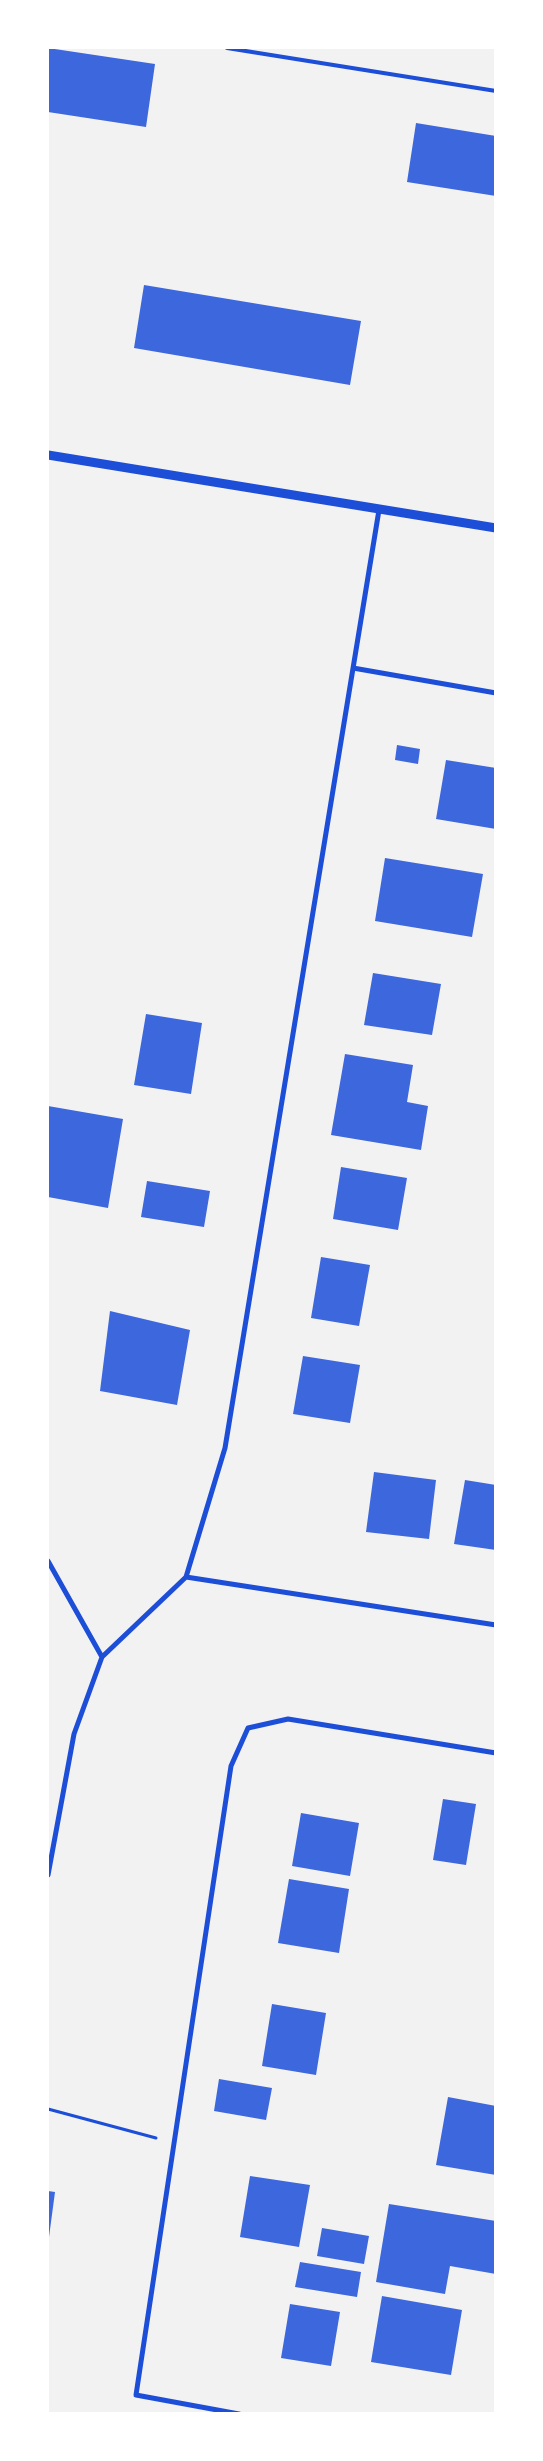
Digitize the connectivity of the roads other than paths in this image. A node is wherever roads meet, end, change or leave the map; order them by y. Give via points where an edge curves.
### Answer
1 (227, 48) edge
2 (496, 91) edge
3 (48, 455) edge
4 (379, 510) junction
5 (496, 528) edge
6 (353, 668) junction
7 (496, 693) edge
8 (48, 1561) edge
9 (186, 1577) junction
10 (496, 1625) edge
11 (102, 1657) junction
12 (496, 1753) edge
13 (48, 1875) edge
14 (239, 2414) edge

1 - 2 lane
3 - 4 street
4 - 5 street
4 - 6 street
6 - 7 street
6 - 9 street via 225,1448
8 - 11 street
9 - 10 street
9 - 11 street
11 - 13 street via 74,1734
12 - 14 street via 288,1718 248,1728 232,1766 136,2395

